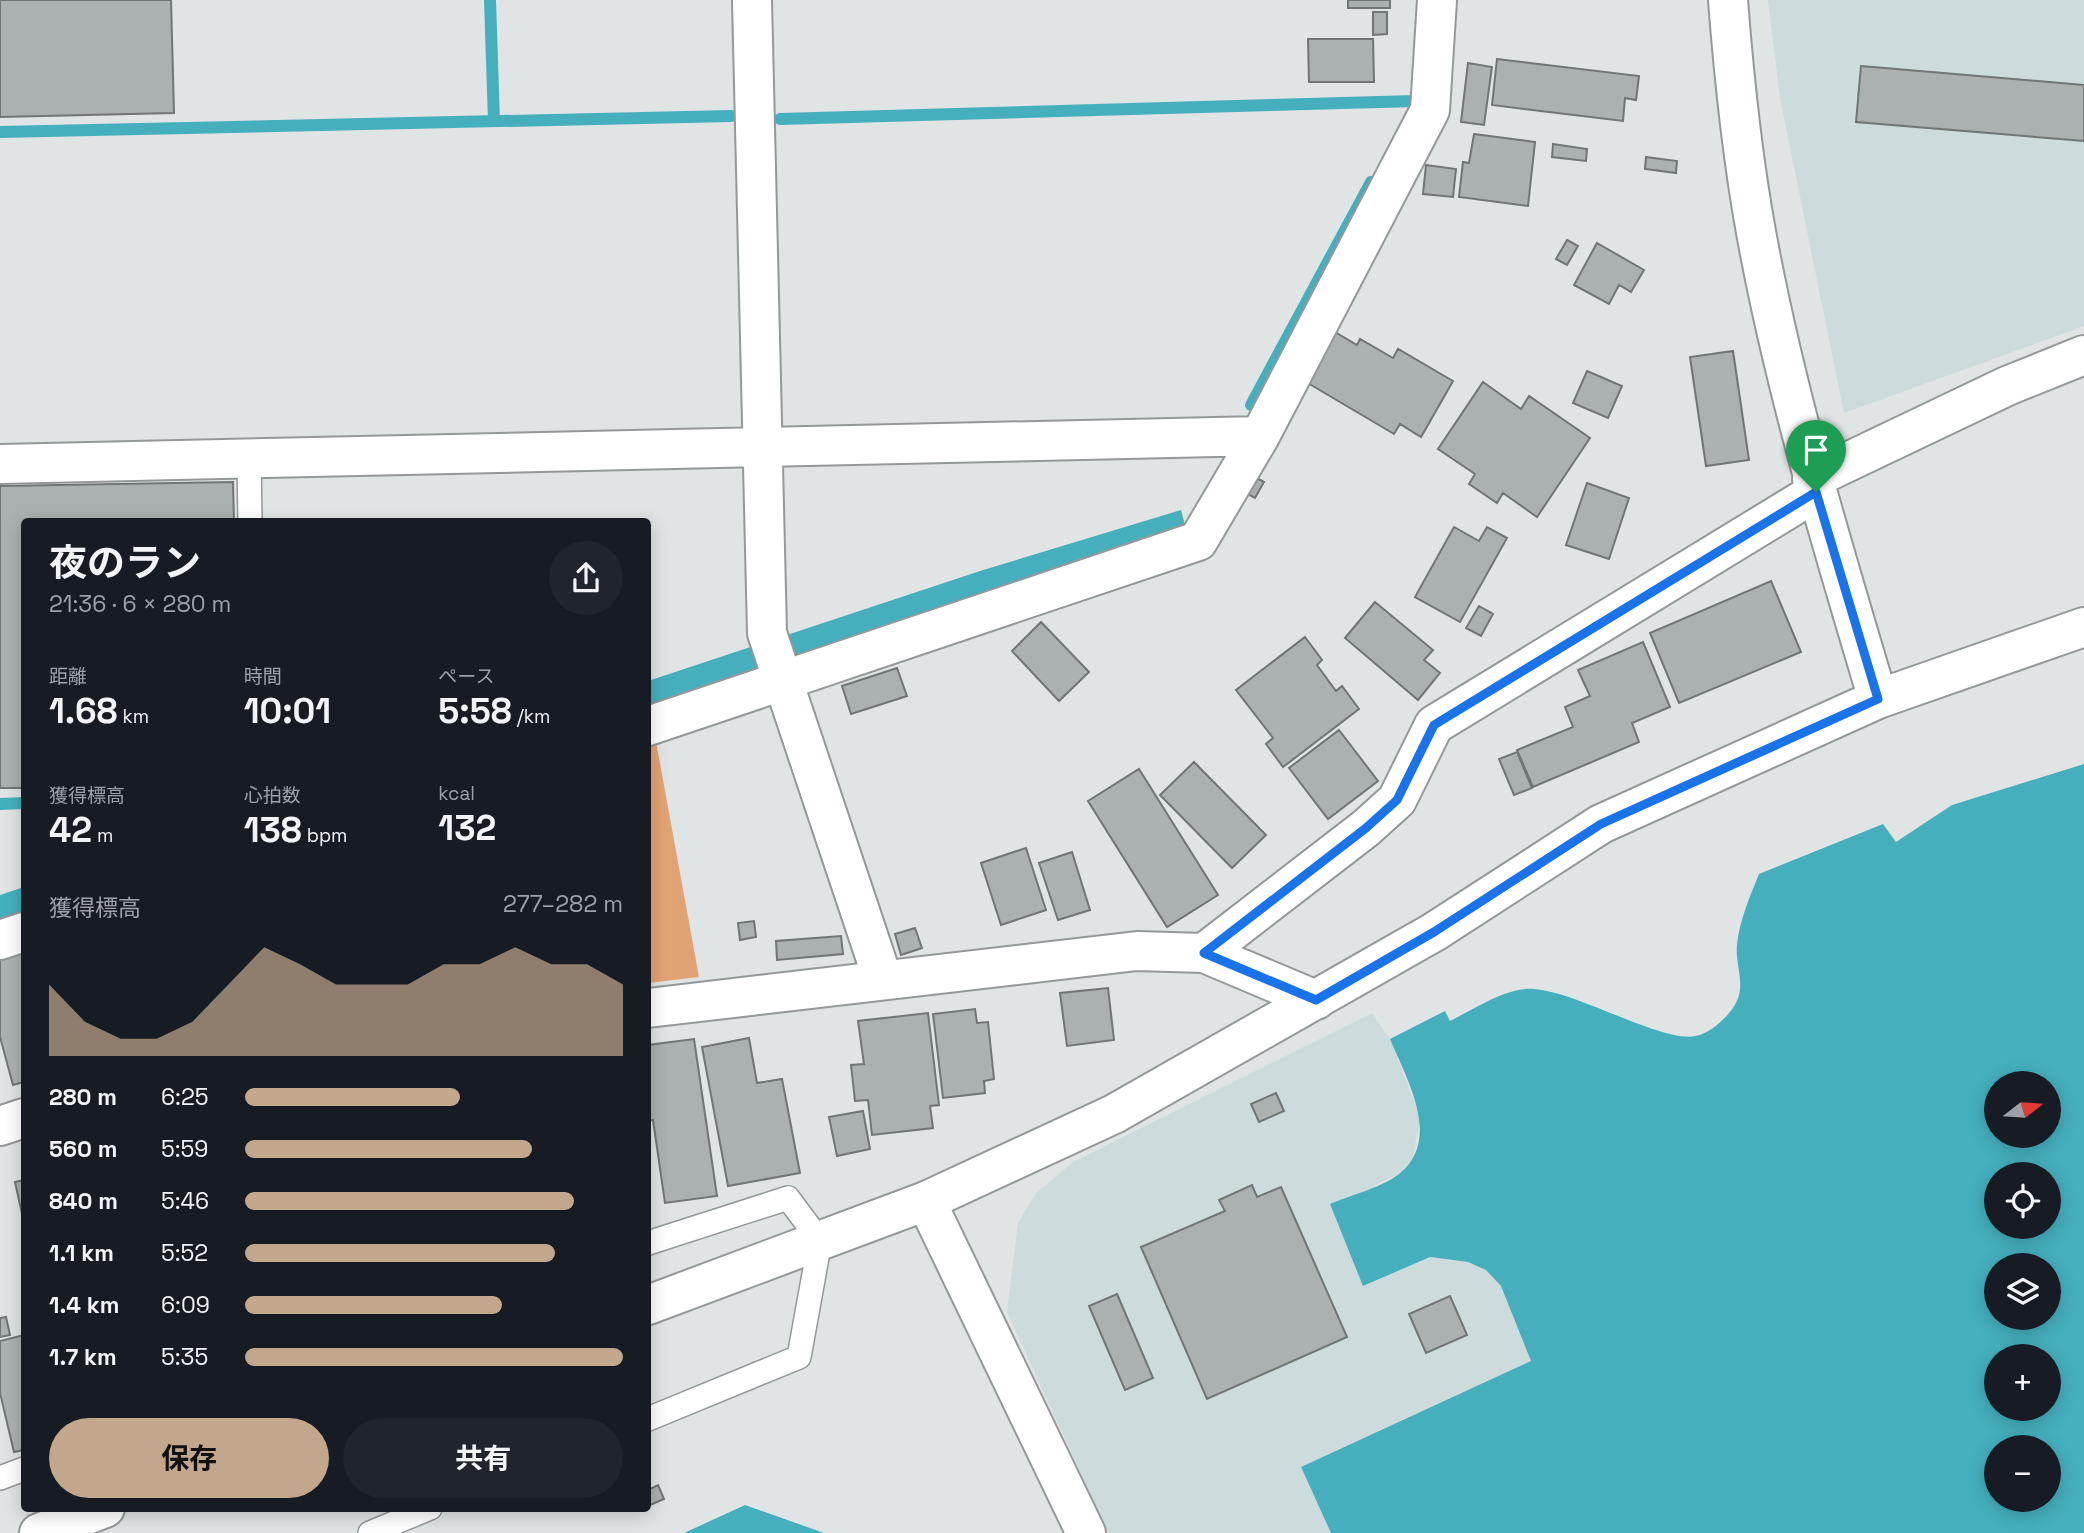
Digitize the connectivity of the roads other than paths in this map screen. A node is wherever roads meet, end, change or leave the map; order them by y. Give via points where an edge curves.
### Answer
1 (752, 0) edge
2 (1437, 0) edge
3 (1728, 0) edge
4 (2084, 355) edge
5 (1259, 436) junction
6 (763, 447) junction
7 (248, 458) junction
8 (0, 464) edge
9 (1814, 486) junction
10 (250, 518) edge
11 (2084, 627) edge
12 (781, 675) junction
13 (1878, 699) junction
14 (651, 725) edge
15 (21, 933) edge
16 (0, 940) edge
17 (1204, 953) junction
18 (883, 980) junction
19 (1316, 1000) junction
20 (651, 1008) edge
21 (21, 1119) edge
22 (0, 1126) edge
23 (926, 1201) junction
24 (821, 1241) junction
25 (651, 1242) edge
26 (651, 1304) edge
27 (651, 1418) edge
28 (21, 1470) edge
29 (0, 1478) edge
30 (94, 1512) edge
31 (420, 1512) edge
32 (39, 1533) edge
33 (370, 1533) edge
34 (1086, 1533) edge

1 - 6 street
2 - 5 street via 1430,110
3 - 9 street via 1736,102 1756,233
4 - 9 street via 2007,386
5 - 6 street
5 - 12 street via 1198,541
6 - 7 street
6 - 12 street via 767,633
7 - 8 street
7 - 10 lane
9 - 13 street
9 - 17 street via 1434,725 1397,800
11 - 13 street
12 - 14 street
12 - 18 street
13 - 19 street via 1601,824 1434,932
15 - 16 street
17 - 18 street via 1137,951
17 - 19 street
18 - 20 street
19 - 23 street via 1114,1114
21 - 22 street
23 - 24 street
23 - 34 street
24 - 25 lane via 788,1198
24 - 26 street
24 - 27 lane via 799,1357
28 - 29 lane
30 - 32 street
31 - 33 lane

